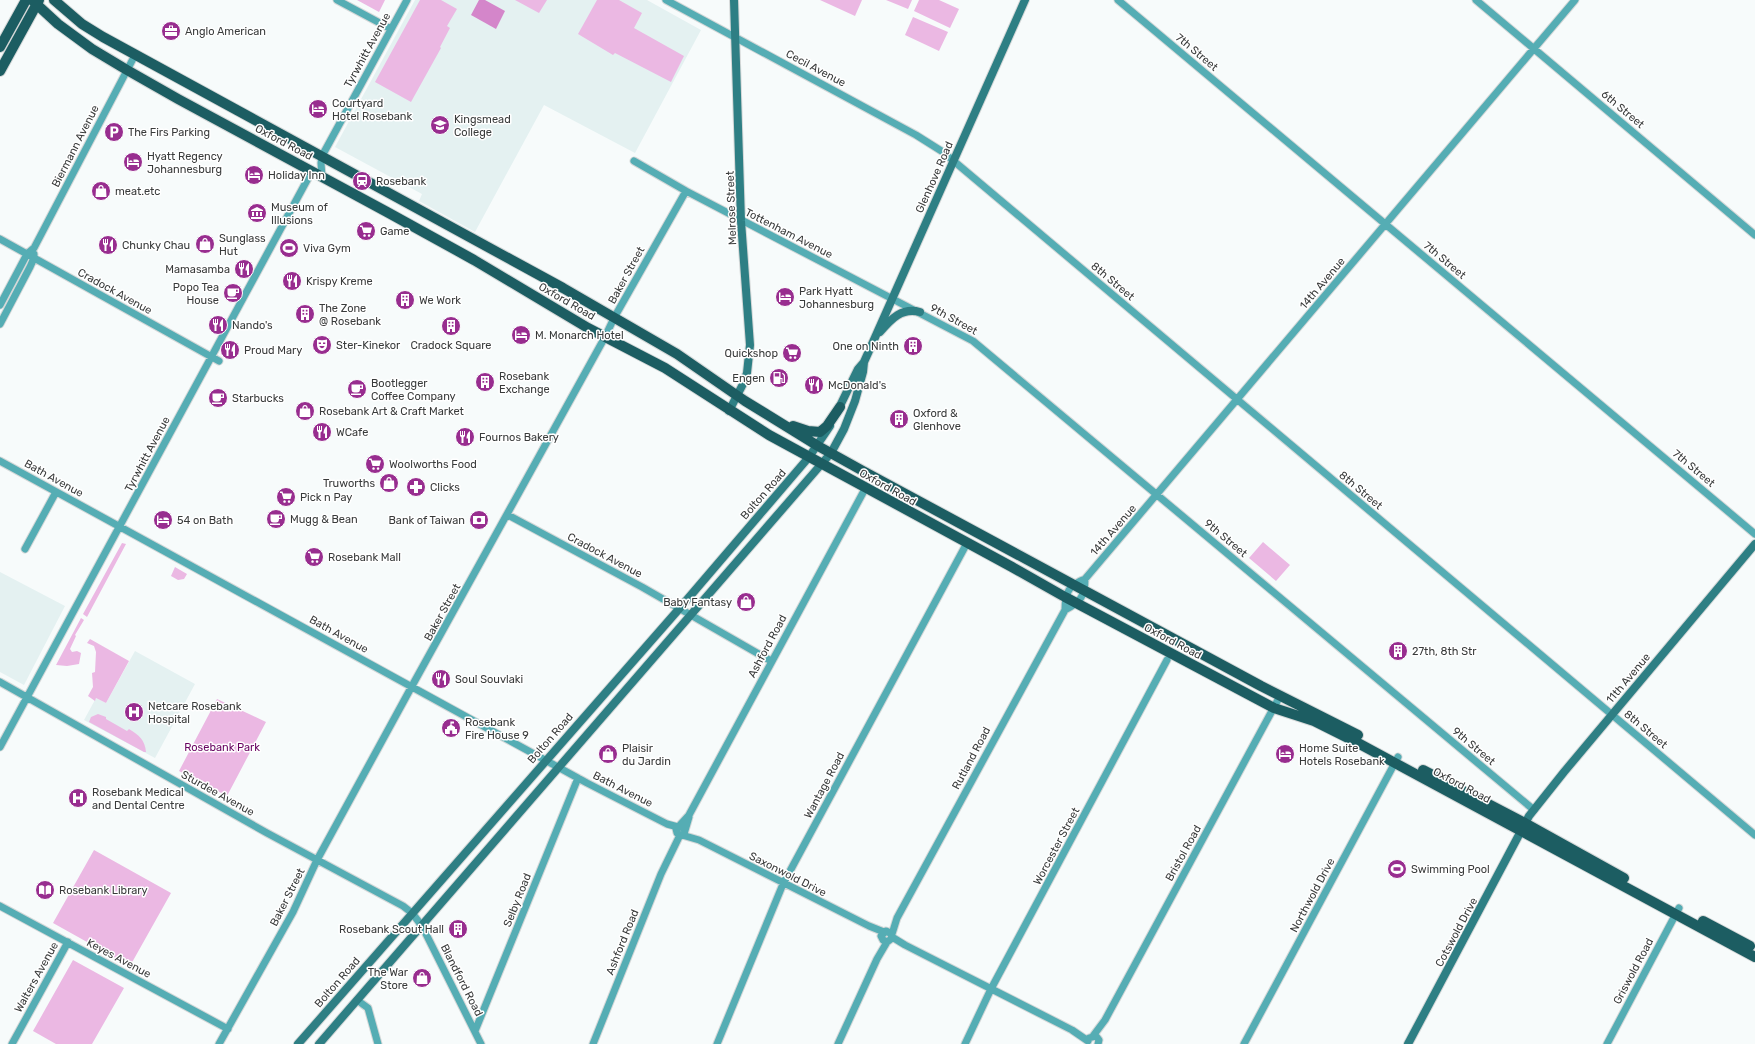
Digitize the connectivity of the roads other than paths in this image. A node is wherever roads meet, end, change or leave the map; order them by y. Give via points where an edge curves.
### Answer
1 (26, 0) edge
2 (54, 0) edge
3 (337, 0) edge
4 (407, 0) edge
5 (666, 0) edge
6 (734, 0) edge
7 (1025, 0) edge
8 (1476, 0) edge
9 (1575, 0) edge
10 (36, 1) edge
11 (1120, 1) edge
12 (391, 29) junction
13 (735, 37) junction
14 (0, 47) edge
15 (1534, 49) junction
16 (135, 55) junction
17 (127, 70) junction
18 (0, 71) edge
19 (322, 156) junction
20 (634, 161) dead end
21 (953, 161) junction
22 (312, 171) junction
23 (322, 176) junction
24 (686, 192) junction
25 (741, 221) junction
26 (1386, 225) junction
27 (1755, 235) edge
28 (0, 239) edge
29 (34, 248) junction
30 (27, 254) junction
31 (34, 258) junction
32 (893, 299) junction
33 (0, 305) edge
34 (920, 312) junction
35 (614, 318) junction
36 (0, 324) edge
37 (606, 337) junction
38 (872, 342) junction
39 (211, 357) junction
40 (219, 361) dead end
41 (864, 362) junction
42 (737, 396) junction
43 (1238, 400) junction
44 (840, 407) junction
45 (729, 411) junction
46 (776, 420) junction
47 (818, 446) junction
48 (831, 453) junction
49 (809, 458) junction
50 (0, 462) edge
51 (823, 464) junction
52 (865, 489) junction
53 (56, 492) junction
54 (1158, 495) junction
55 (508, 515) junction
56 (120, 527) junction
57 (1755, 534) edge
58 (967, 543) junction
59 (1755, 544) edge
60 (25, 549) dead end
61 (1086, 579) junction
62 (1074, 584) junction
63 (1085, 591) junction
64 (1065, 597) junction
65 (1077, 604) junction
66 (679, 609) junction
67 (1065, 610) junction
68 (691, 616) junction
69 (1172, 638) junction
70 (1183, 644) junction
71 (1170, 655) junction
72 (771, 661) junction
73 (0, 682) edge
74 (412, 686) junction
75 (1280, 696) junction
76 (27, 698) junction
77 (1274, 708) junction
78 (1612, 715) junction
79 (0, 747) edge
80 (546, 759) junction
81 (1397, 760) junction
82 (559, 766) junction
83 (578, 778) junction
84 (1534, 810) junction
85 (1524, 827) junction
86 (680, 831) junction
87 (1755, 835) edge
88 (318, 860) junction
89 (783, 884) junction
90 (0, 906) edge
91 (1677, 911) junction
92 (412, 913) junction
93 (422, 926) junction
94 (887, 936) junction
95 (68, 942) junction
96 (1755, 949) edge
97 (1755, 957) edge
98 (991, 989) junction
99 (357, 1000) junction
100 (228, 1029) junction
101 (475, 1031) junction
102 (1093, 1041) edge
103 (12, 1044) edge
104 (219, 1044) edge
105 (298, 1044) edge
106 (319, 1044) edge
107 (378, 1044) edge
108 (481, 1044) edge
109 (594, 1044) edge
110 (717, 1044) edge
111 (838, 1044) edge
112 (965, 1044) edge
113 (1244, 1044) edge
114 (1408, 1044) edge
115 (1606, 1044) edge

1 - 14 main road
2 - 16 main road, Oxford Road via 82,24
3 - 12 street
4 - 12 street, Tyrwhitt Avenue
5 - 13 street, Cecil Avenue
6 - 13 main road, Melrose Street
7 - 21 main road, Glenhove Road
8 - 15 street, 6th Street
9 - 15 street, 14th Avenue
10 - 17 main road, Oxford Road via 58,24
10 - 18 main road
11 - 26 street, 7th Street
12 - 19 street, Tyrwhitt Avenue
13 - 21 street, Cecil Avenue via 916,134
13 - 25 main road, Melrose Street
15 - 26 street, 14th Avenue
15 - 27 street, 6th Street
16 - 17 street, Biermann Avenue
16 - 19 main road, Oxford Road
17 - 22 main road, Oxford Road
17 - 29 street, Biermann Avenue
19 - 23 street, Tyrwhitt Avenue
19 - 35 main road, Oxford Road
20 - 24 street, Tottenham Avenue
21 - 32 main road, Glenhove Road
21 - 43 street, 8th Street
22 - 23 main road, Oxford Road
22 - 39 street, Tyrwhitt Avenue
23 - 37 main road, Oxford Road
24 - 25 street, Tottenham Avenue
24 - 35 street, Baker Street
25 - 32 street, Tottenham Avenue
25 - 42 main road, Melrose Street via 750,356 747,373
26 - 43 street, 14th Avenue
26 - 57 street, 7th Street
28 - 30 street, Cradock Avenue
29 - 30 street, Biermann Avenue
29 - 31 street, Biermann Avenue
30 - 31 street, Cradock Avenue
30 - 33 street, Biermann Avenue
31 - 36 street, Biermann Avenue
31 - 39 street, Cradock Avenue
32 - 34 street, 9th Street
32 - 38 main road, Glenhove Road
34 - 38 main road via 907,311 898,315 886,324
34 - 54 street, 9th Street via 973,341
35 - 37 street, Baker Street
35 - 42 main road, Oxford Road via 678,354
37 - 45 main road, Oxford Road via 665,368
37 - 55 street, Baker Street
38 - 41 main road, Glenhove Road
39 - 40 street, Cradock Avenue
39 - 56 street, Tyrwhitt Avenue
41 - 44 main road, Glenhove Road
41 - 48 main road, Glenhove Road via 855,401
42 - 45 main road, Melrose Street
42 - 46 main road, Oxford Road
43 - 54 street, 14th Avenue
43 - 78 street, 8th Street
44 - 46 main road via 820,432 808,431
44 - 47 main road, Glenhove Road
45 - 49 main road, Oxford Road
46 - 47 main road, Oxford Road
47 - 48 main road, Oxford Road
47 - 49 main road, Bolton Road
48 - 51 main road
48 - 62 main road, Oxford Road
49 - 51 main road, Oxford Road
49 - 66 main road, Bolton Road
50 - 53 street, Bath Avenue
51 - 52 main road, Oxford Road
51 - 68 main road
52 - 58 main road, Oxford Road
52 - 72 street, Ashford Road
53 - 56 street, Bath Avenue
53 - 60 street
54 - 61 street, 14th Avenue
54 - 84 street, 9th Street
55 - 66 street, Cradock Avenue
55 - 74 street, Baker Street
56 - 74 street, Bath Avenue
56 - 76 street, Tyrwhitt Avenue
58 - 64 main road, Oxford Road
58 - 89 street, Wantage Road
59 - 78 main road, 11th Avenue
61 - 62 street
61 - 63 street
62 - 63 main road, Oxford Road
62 - 64 street
63 - 65 street
63 - 69 main road, Oxford Road
64 - 65 main road, Oxford Road
64 - 67 street
65 - 67 street
65 - 71 main road, Oxford Road
66 - 68 street, Cradock Avenue
66 - 80 main road, Bolton Road
67 - 94 street, Rutland Road
68 - 72 street, Cradock Avenue
68 - 82 main road
69 - 70 main road, Oxford Road
69 - 71 street
70 - 71 street
70 - 75 main road, Oxford Road
71 - 77 main road, Oxford Road
71 - 98 street, Worcester Street
72 - 86 street, Ashford Road via 689,814 690,818
73 - 76 street, Sturdee Avenue
74 - 80 street, Bath Avenue
74 - 88 street, Baker Street
75 - 77 street, Bristol Road
75 - 81 main road, Oxford Road via 1338,724
76 - 79 street, Tyrwhitt Avenue
76 - 88 street, Sturdee Avenue
77 - 81 main road, Oxford Road via 1314,721
77 - 102 street, Bristol Road via 1105,1020 1104,1027
78 - 84 main road, 11th Avenue
78 - 87 street, 8th Street
80 - 82 street, Bath Avenue
80 - 92 main road, Bolton Road
81 - 85 main road, Oxford Road
81 - 113 street, Northwold Drive
82 - 83 street, Bath Avenue
82 - 93 main road
83 - 86 street, Bath Avenue
83 - 101 street, Selby Road
84 - 85 main road, 11th Avenue
85 - 91 main road, Oxford Road
85 - 114 main road, Cotswold Drive
86 - 89 street, Saxonwold Drive
86 - 109 street, Ashford Road
88 - 92 street, Sturdee Avenue
88 - 100 street, Baker Street via 293,912
89 - 94 street, Saxonwold Drive
89 - 110 street, Wantage Road
90 - 95 street, Keyes Avenue
91 - 96 main road, Oxford Road
91 - 97 main road, Oxford Road
91 - 115 street, Griswold Road
92 - 93 street, Sturdee Avenue
92 - 105 main road, Bolton Road
93 - 99 main road
93 - 101 street, Blandford Road
94 - 98 street, Saxonwold Drive
94 - 111 street, Rutland Road
95 - 100 street, Keyes Avenue
95 - 103 street, Walters Avenue
98 - 102 street, Saxonwold Drive via 1072,1030 1079,1031
98 - 112 street, Worcester Street
99 - 106 main road
99 - 107 street via 368,1008
100 - 104 street, Baker Street
101 - 108 street, Blandford Road

